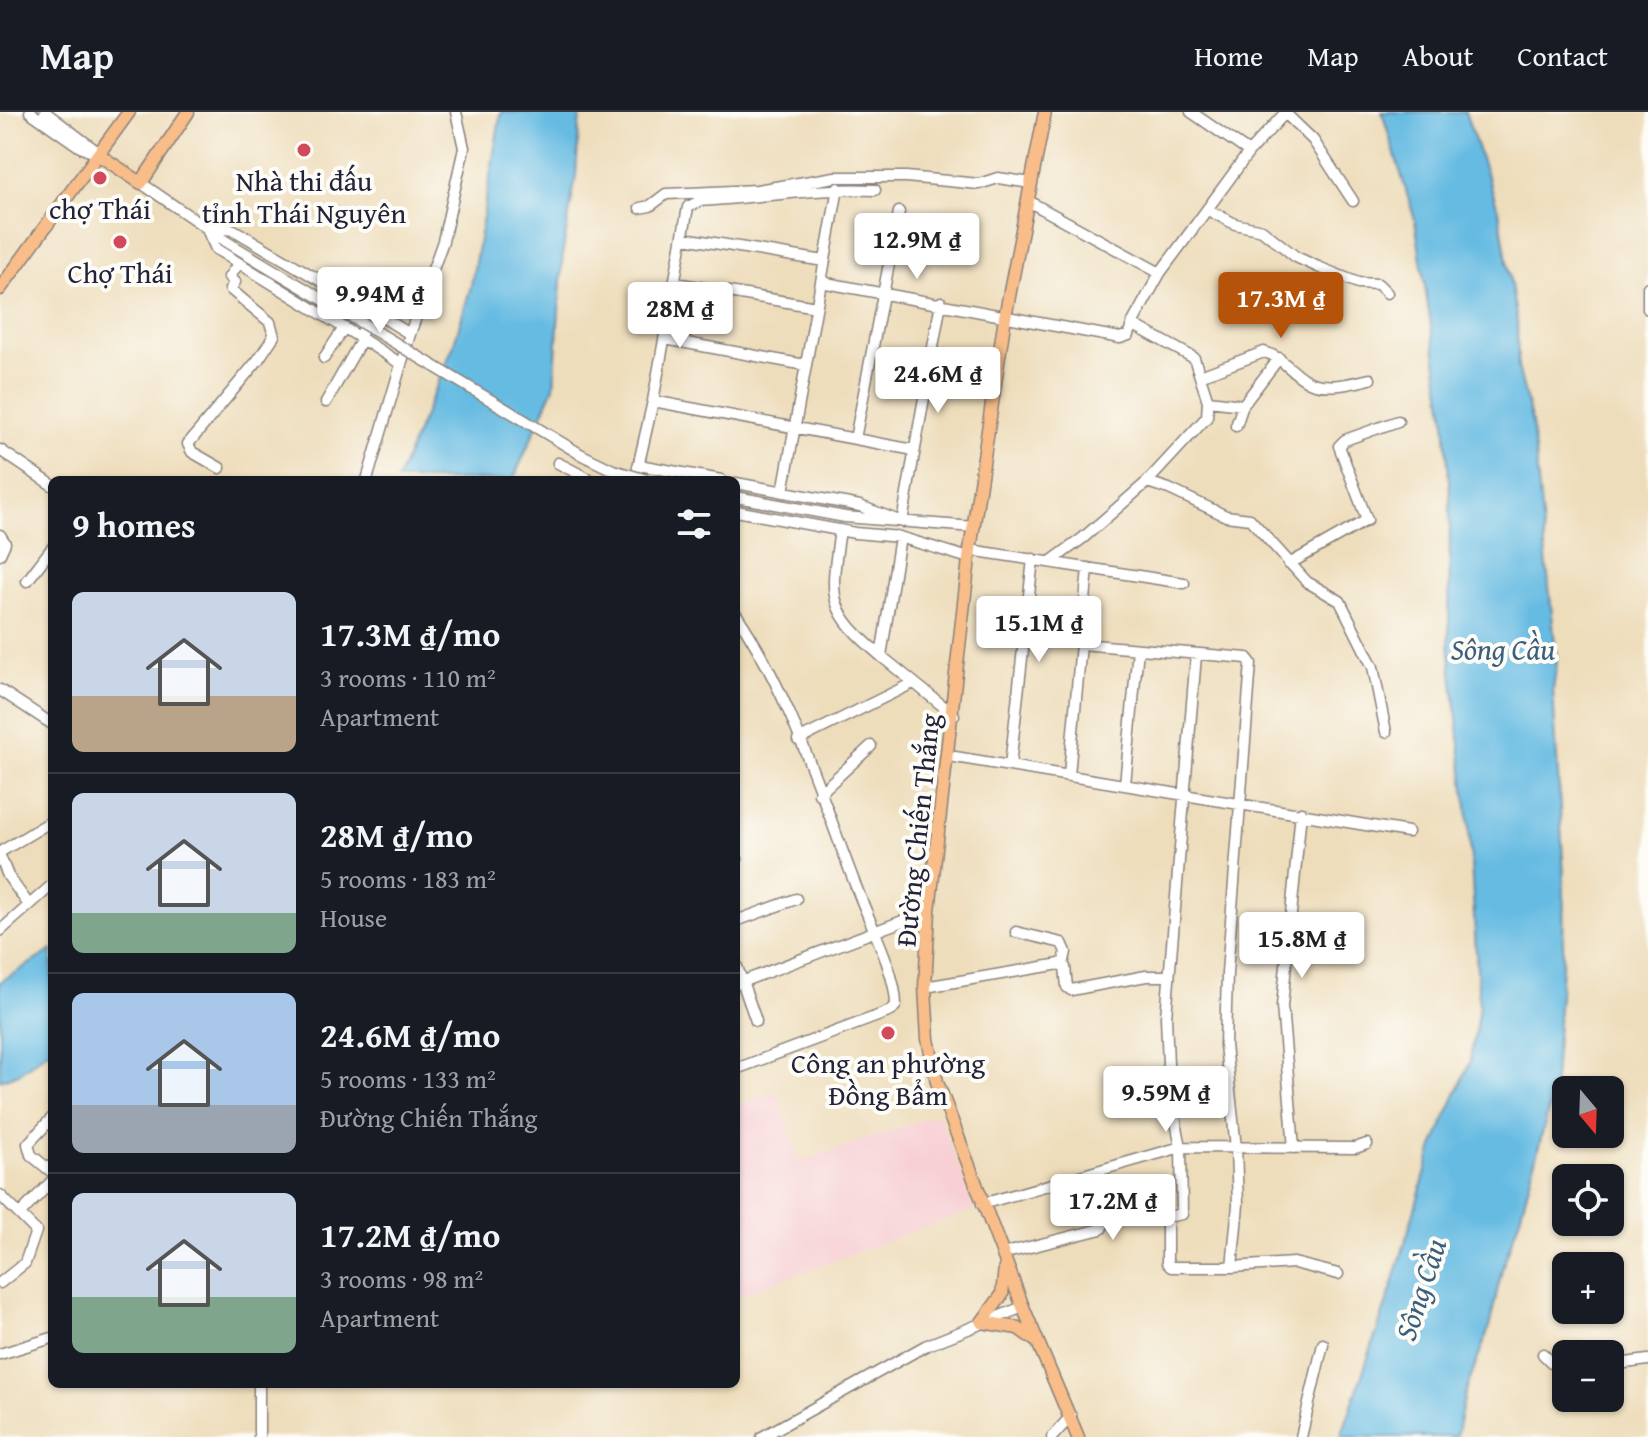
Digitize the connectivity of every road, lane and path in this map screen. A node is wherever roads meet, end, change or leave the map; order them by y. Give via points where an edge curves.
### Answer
1 (30, 112) edge
2 (45, 112) edge
3 (129, 112) edge
4 (188, 112) edge
5 (456, 112) edge
6 (1045, 112) edge
7 (1191, 112) edge
8 (1286, 113) edge
9 (1249, 152) junction
10 (99, 155) junction
11 (141, 183) junction
12 (1031, 183) junction
13 (838, 188) junction
14 (875, 190) dead end
15 (1028, 201) junction
16 (1353, 201) dead end
17 (640, 208) dead end
18 (1208, 210) junction
19 (899, 212) dead end
20 (206, 227) junction
21 (684, 238) junction
22 (824, 261) junction
23 (239, 263) junction
24 (1160, 273) junction
25 (821, 282) junction
26 (676, 283) junction
27 (1648, 287) edge
28 (0, 289) edge
29 (882, 292) junction
30 (1387, 293) dead end
31 (941, 302) junction
32 (816, 307) junction
33 (1648, 309) edge
34 (374, 312) junction
35 (1005, 317) junction
36 (1132, 324) junction
37 (344, 328) junction
38 (410, 334) junction
39 (361, 338) junction
40 (665, 339) junction
41 (324, 358) dead end
42 (1279, 358) junction
43 (401, 364) junction
44 (805, 365) junction
45 (1200, 376) junction
46 (1370, 379) dead end
47 (653, 401) junction
48 (1208, 401) junction
49 (326, 402) dead end
50 (1243, 405) junction
51 (1398, 421) dead end
52 (1236, 426) dead end
53 (794, 427) junction
54 (855, 439) junction
55 (0, 450) edge
56 (914, 450) junction
57 (558, 463) dead end
58 (639, 465) junction
59 (220, 468) dead end
60 (368, 476) edge
61 (583, 476) edge
62 (633, 476) edge
63 (636, 476) edge
64 (699, 476) edge
65 (48, 482) edge
66 (1147, 482) junction
67 (740, 484) edge
68 (783, 492) junction
69 (740, 498) edge
70 (740, 512) edge
71 (845, 517) junction
72 (902, 522) junction
73 (974, 527) junction
74 (840, 530) junction
75 (0, 535) edge
76 (900, 537) junction
77 (48, 553) edge
78 (0, 554) edge
79 (970, 554) junction
80 (1033, 559) junction
81 (1050, 562) junction
82 (1289, 564) junction
83 (1088, 568) junction
84 (27, 581) dead end
85 (1184, 583) dead end
86 (740, 620) edge
87 (1081, 644) junction
88 (1138, 649) junction
89 (1196, 655) junction
90 (881, 656) junction
91 (913, 683) junction
92 (0, 690) edge
93 (954, 715) junction
94 (48, 721) edge
95 (1386, 732) dead end
96 (798, 740) junction
97 (871, 746) dead end
98 (949, 756) junction
99 (1010, 766) junction
100 (1069, 775) junction
101 (1125, 784) junction
102 (819, 794) junction
103 (1185, 794) junction
104 (1241, 803) junction
105 (1301, 812) junction
106 (48, 824) edge
107 (1408, 832) dead end
108 (0, 854) edge
109 (48, 888) edge
110 (796, 899) dead end
111 (29, 905) junction
112 (929, 911) junction
113 (740, 920) edge
114 (0, 931) edge
115 (874, 932) junction
116 (1016, 932) dead end
117 (1063, 965) junction
118 (1169, 976) junction
119 (740, 983) edge
120 (740, 985) edge
121 (925, 987) junction
122 (756, 1021) dead end
123 (740, 1068) edge
124 (48, 1122) edge
125 (1367, 1144) dead end
126 (1181, 1147) junction
127 (1236, 1148) junction
128 (1294, 1148) junction
129 (48, 1169) edge
130 (48, 1185) edge
131 (0, 1195) edge
132 (982, 1204) junction
133 (21, 1213) junction
134 (1167, 1217) junction
135 (1004, 1259) junction
136 (1232, 1267) junction
137 (1338, 1274) dead end
138 (0, 1283) edge
139 (1023, 1307) junction
140 (982, 1322) junction
141 (48, 1339) edge
142 (1037, 1342) junction
143 (1323, 1344) dead end
144 (0, 1354) edge
145 (1543, 1354) dead end
146 (1648, 1360) edge
147 (1552, 1363) edge
148 (1624, 1363) edge
149 (259, 1388) edge
150 (1071, 1416) junction
151 (259, 1437) edge
152 (762, 1437) edge
153 (1052, 1437) edge
154 (1078, 1437) edge
155 (1301, 1437) edge

1 - 10 street
2 - 10 street
3 - 10 main road
4 - 11 main road
5 - 38 street via 464,148 443,241
6 - 12 main road, Đường Chiến Thắng
7 - 9 street
8 - 9 street
8 - 16 street via 1313,140
9 - 18 street
10 - 11 main road
10 - 28 main road
11 - 20 street
12 - 15 main road, Đường Chiến Thắng
12 - 17 street via 835,177 757,190 666,194
13 - 14 street
13 - 21 street via 693,202 685,215
13 - 22 street
15 - 24 street
15 - 35 main road, Đường Chiến Thắng
18 - 24 street
18 - 30 street via 1262,230 1296,257 1358,283 1378,284
19 - 29 street
20 - 23 street via 216,249
20 - 34 street via 234,230
20 - 62 street, bridge via 582,455
21 - 22 street
21 - 26 street
22 - 25 street
23 - 37 street
23 - 59 street via 229,277 235,282 230,289 270,322 274,336 188,444
24 - 36 street
25 - 29 street
25 - 32 street
26 - 32 street
26 - 40 street
27 - 33 street
29 - 31 street
29 - 54 street
31 - 35 street
31 - 56 street
32 - 44 street
34 - 38 street
34 - 39 street
35 - 36 street via 1120,338 1129,335
35 - 73 main road, Đường Chiến Thắng
36 - 45 street via 1194,358
37 - 39 street
37 - 41 street
38 - 43 street
39 - 43 street
39 - 49 street
40 - 44 street
40 - 47 street
42 - 45 street via 1253,353
42 - 46 street via 1313,383
42 - 50 street
43 - 60 street
44 - 53 street
45 - 48 street
47 - 53 street
47 - 58 street
48 - 50 street
48 - 66 street via 1207,417
50 - 52 street
51 - 82 street via 1339,446 1367,520
53 - 54 street
53 - 68 street
54 - 56 street
55 - 65 street
56 - 72 street
57 - 61 street
58 - 63 street
58 - 64 street
66 - 81 street
66 - 82 street via 1226,516 1250,519
67 - 68 street
68 - 72 street via 860,506
69 - 71 street
70 - 74 street
71 - 72 street
71 - 76 street
72 - 73 street
73 - 79 main road, Đường Chiến Thắng
74 - 76 street
74 - 90 street via 834,599 846,626
75 - 78 street via 5,543
76 - 79 street
76 - 90 street
77 - 84 street
79 - 80 street
79 - 93 main road, Đường Chiến Thắng
80 - 81 street
80 - 99 street
81 - 83 street
82 - 95 street via 1344,606 1373,667
83 - 85 street
83 - 87 street
86 - 96 street via 762,654
87 - 88 street
87 - 100 street
88 - 89 street
88 - 101 street
89 - 103 street
89 - 104 street via 1247,658 1251,663
90 - 91 street
91 - 93 street
91 - 96 street
92 - 94 street
93 - 98 main road, Đường Chiến Thắng
96 - 102 street
97 - 102 street
98 - 99 street
98 - 112 main road, Đường Chiến Thắng
99 - 100 street
100 - 101 street
101 - 103 street
102 - 115 street
103 - 104 street
103 - 118 street
104 - 105 street
104 - 127 street via 1225,1045
105 - 107 street
105 - 128 street via 1282,1006
106 - 108 street
108 - 111 street
109 - 111 street
110 - 113 street
111 - 114 street
112 - 115 street
112 - 121 main road, Đường Chiến Thắng
115 - 119 street
115 - 123 street via 896,997 891,1011
116 - 117 street via 1062,943
117 - 118 street via 1071,990
117 - 121 street
118 - 126 street via 1169,1087
120 - 122 street
121 - 132 main road, Đường Chiến Thắng via 937,1082
124 - 129 street via 28,1148
125 - 128 street
126 - 127 street
126 - 132 street
126 - 134 street via 1182,1214
127 - 128 street
127 - 136 street
130 - 133 street
131 - 133 street
132 - 135 main road, Đường Chiến Thắng
133 - 138 street via 34,1225 36,1237 25,1263
134 - 135 street via 1116,1208 1101,1229
134 - 136 street via 1168,1265
135 - 139 main road, Đường Chiến Thắng
135 - 140 main road via 1002,1295
136 - 137 street via 1294,1263
139 - 140 street
139 - 142 main road, Đường Chiến Thắng
140 - 142 main road via 1018,1328
140 - 152 street via 925,1346
141 - 144 street
142 - 150 main road, Đường Chiến Thắng
143 - 155 street
145 - 147 street
146 - 148 street
149 - 151 street
150 - 153 street
150 - 154 main road, Đường Chiến Thắng

